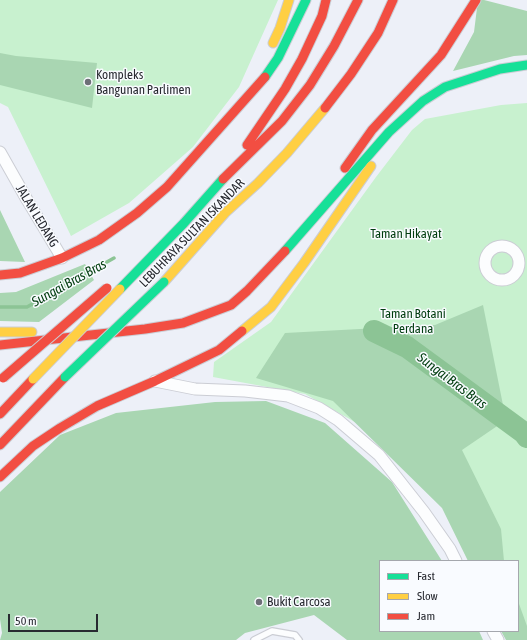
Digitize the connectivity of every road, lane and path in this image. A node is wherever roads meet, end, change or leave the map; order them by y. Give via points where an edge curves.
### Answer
1 (289, 0) edge
2 (306, 0) edge
3 (326, 0) edge
4 (358, 0) edge
5 (393, 0) edge
6 (476, 0) edge
7 (527, 65) edge
8 (246, 101) junction
9 (389, 132) junction
10 (0, 152) edge
11 (228, 174) junction
12 (184, 223) junction
13 (288, 248) junction
14 (62, 258) junction
15 (0, 276) edge
16 (144, 329) junction
17 (0, 332) edge
18 (0, 345) edge
19 (179, 370) junction
20 (1, 379) edge
21 (155, 381) junction
22 (195, 389) junction
23 (0, 414) edge
24 (0, 445) edge
25 (0, 477) edge
26 (456, 560) edge
27 (254, 640) edge
28 (300, 640) edge

1 - 8 main road via 280,28
2 - 8 main road via 278,58
3 - 11 main road via 322,16 299,65
4 - 11 main road, LEBUHRAYA SULTAN ISKANDAR via 310,84 282,121
5 - 24 main road, LEBUHRAYA SULTAN ISKANDAR, bridge via 378,33 351,74 287,153 226,213 164,282 65,377
6 - 13 main road via 441,55 372,130
7 - 9 main road via 445,86 423,101
8 - 14 main road via 167,187 137,213 99,240
9 - 13 main road
9 - 19 main road via 365,176 271,307 219,350
10 - 14 street, JALAN LEDANG
11 - 12 main road, LEBUHRAYA SULTAN ISKANDAR
12 - 20 main road, bridge
12 - 23 main road, LEBUHRAYA SULTAN ISKANDAR, bridge
13 - 16 main road via 231,305 183,323
14 - 15 main road via 20,273
16 - 17 main road
16 - 18 main road
19 - 21 main road
19 - 22 street via 181,376
21 - 22 street
21 - 25 main road via 97,406 60,428 33,446
22 - 26 street via 288,396 319,408 338,420 378,455 424,512
27 - 28 lane via 272,631 295,635

